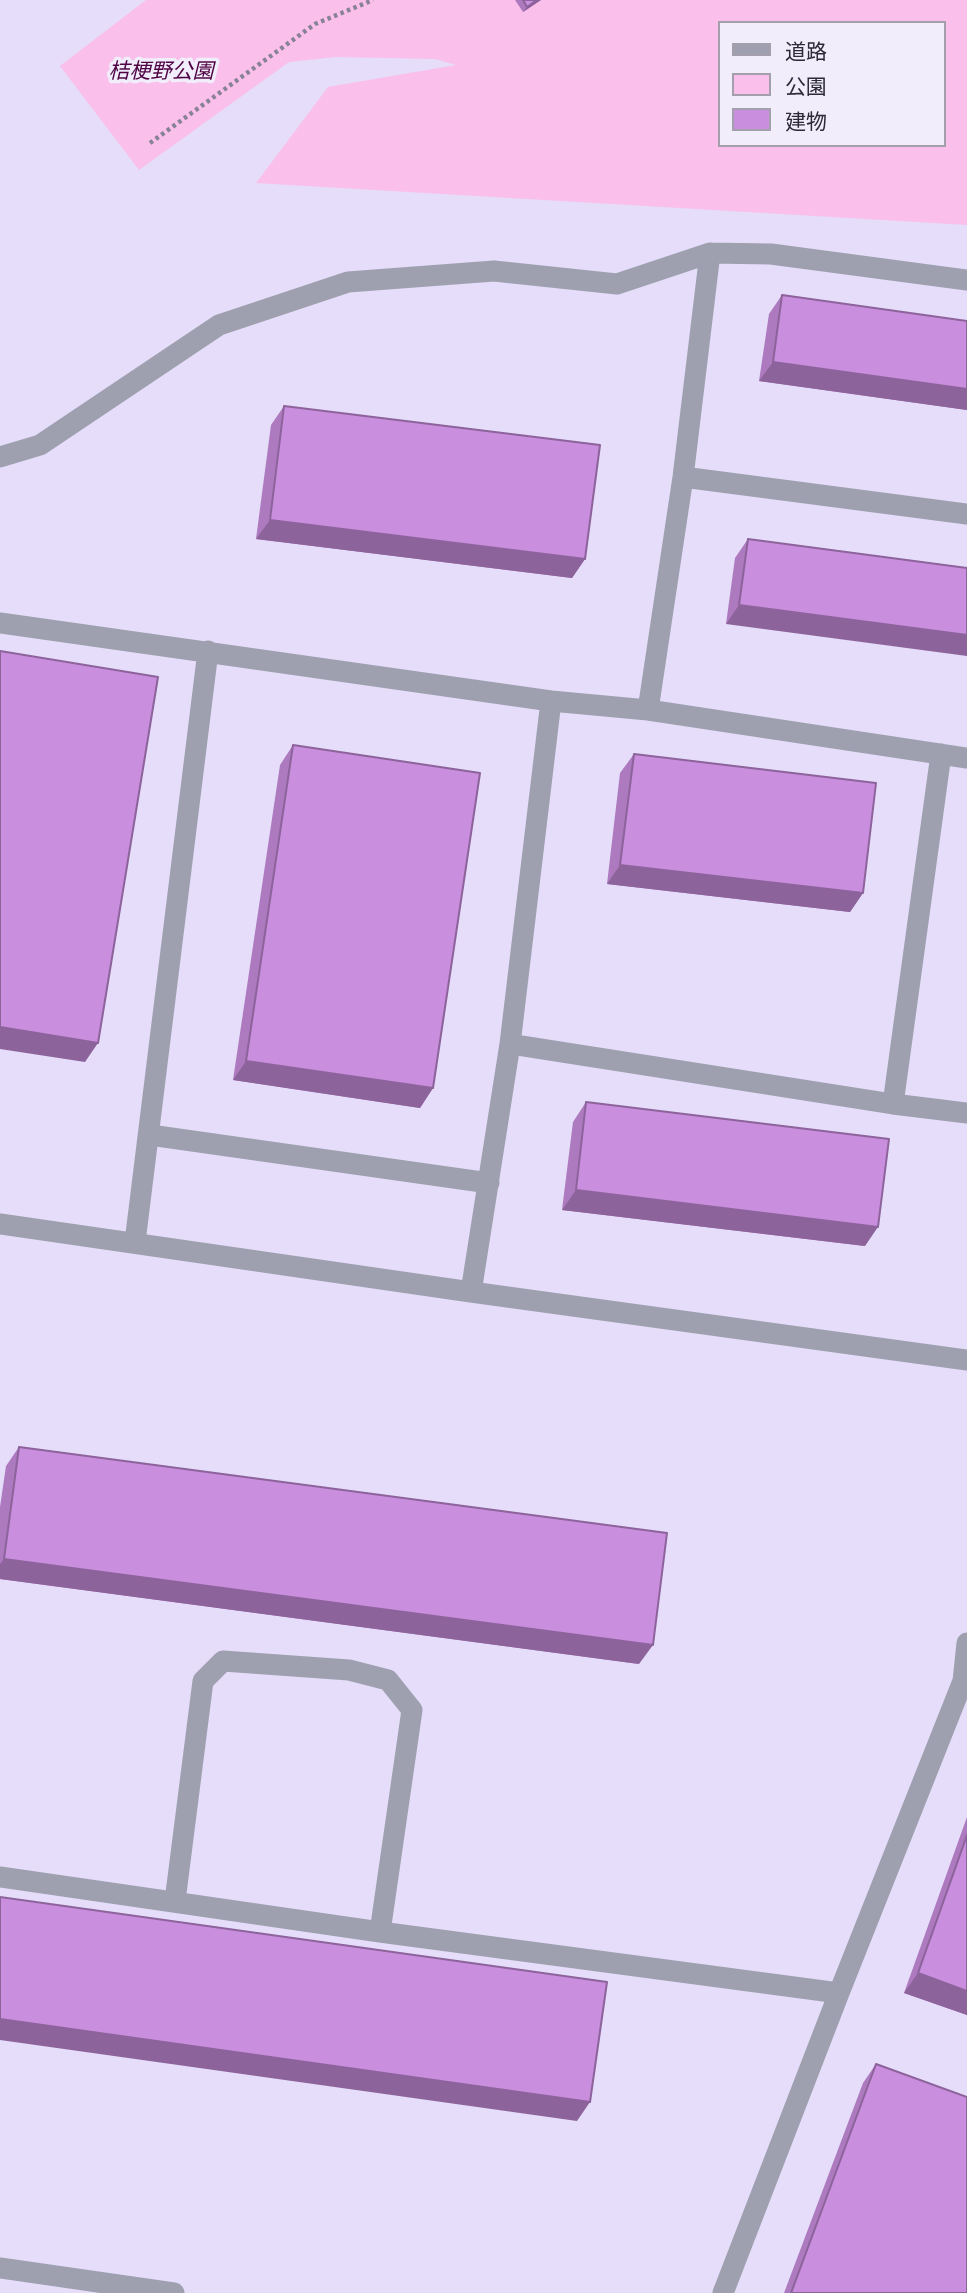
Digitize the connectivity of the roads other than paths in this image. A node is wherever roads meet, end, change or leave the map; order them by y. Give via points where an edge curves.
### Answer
1 (710, 253) junction
2 (967, 279) edge
3 (0, 457) edge
4 (683, 477) junction
5 (967, 514) edge
6 (0, 623) edge
7 (208, 651) junction
8 (551, 701) junction
9 (648, 710) junction
10 (941, 754) junction
11 (967, 758) edge
12 (510, 1044) junction
13 (893, 1104) junction
14 (967, 1112) edge
15 (150, 1135) junction
16 (489, 1184) junction
17 (0, 1224) edge
18 (135, 1242) junction
19 (471, 1292) junction
20 (967, 1360) edge
21 (967, 1643) edge
22 (0, 1877) edge
23 (175, 1901) junction
24 (380, 1932) junction
25 (839, 1993) junction
26 (0, 2268) edge
27 (174, 2293) edge
28 (723, 2293) edge

1 - 2 lane via 771,254
1 - 3 lane via 617,284 494,271 348,282 219,325 40,445
1 - 4 lane
4 - 5 lane
4 - 9 lane
6 - 7 lane
7 - 8 lane
7 - 15 lane
8 - 9 lane
8 - 12 lane
9 - 10 lane
10 - 11 lane
10 - 13 lane
12 - 13 lane
12 - 16 lane
13 - 14 lane
15 - 16 lane
15 - 18 lane
16 - 19 lane
17 - 18 lane
18 - 19 lane
19 - 20 lane
21 - 25 lane via 963,1681
22 - 23 lane
23 - 24 lane
23 - 24 lane via 204,1681 223,1661 349,1670 388,1680 412,1710
24 - 25 lane
25 - 28 lane
26 - 27 lane

